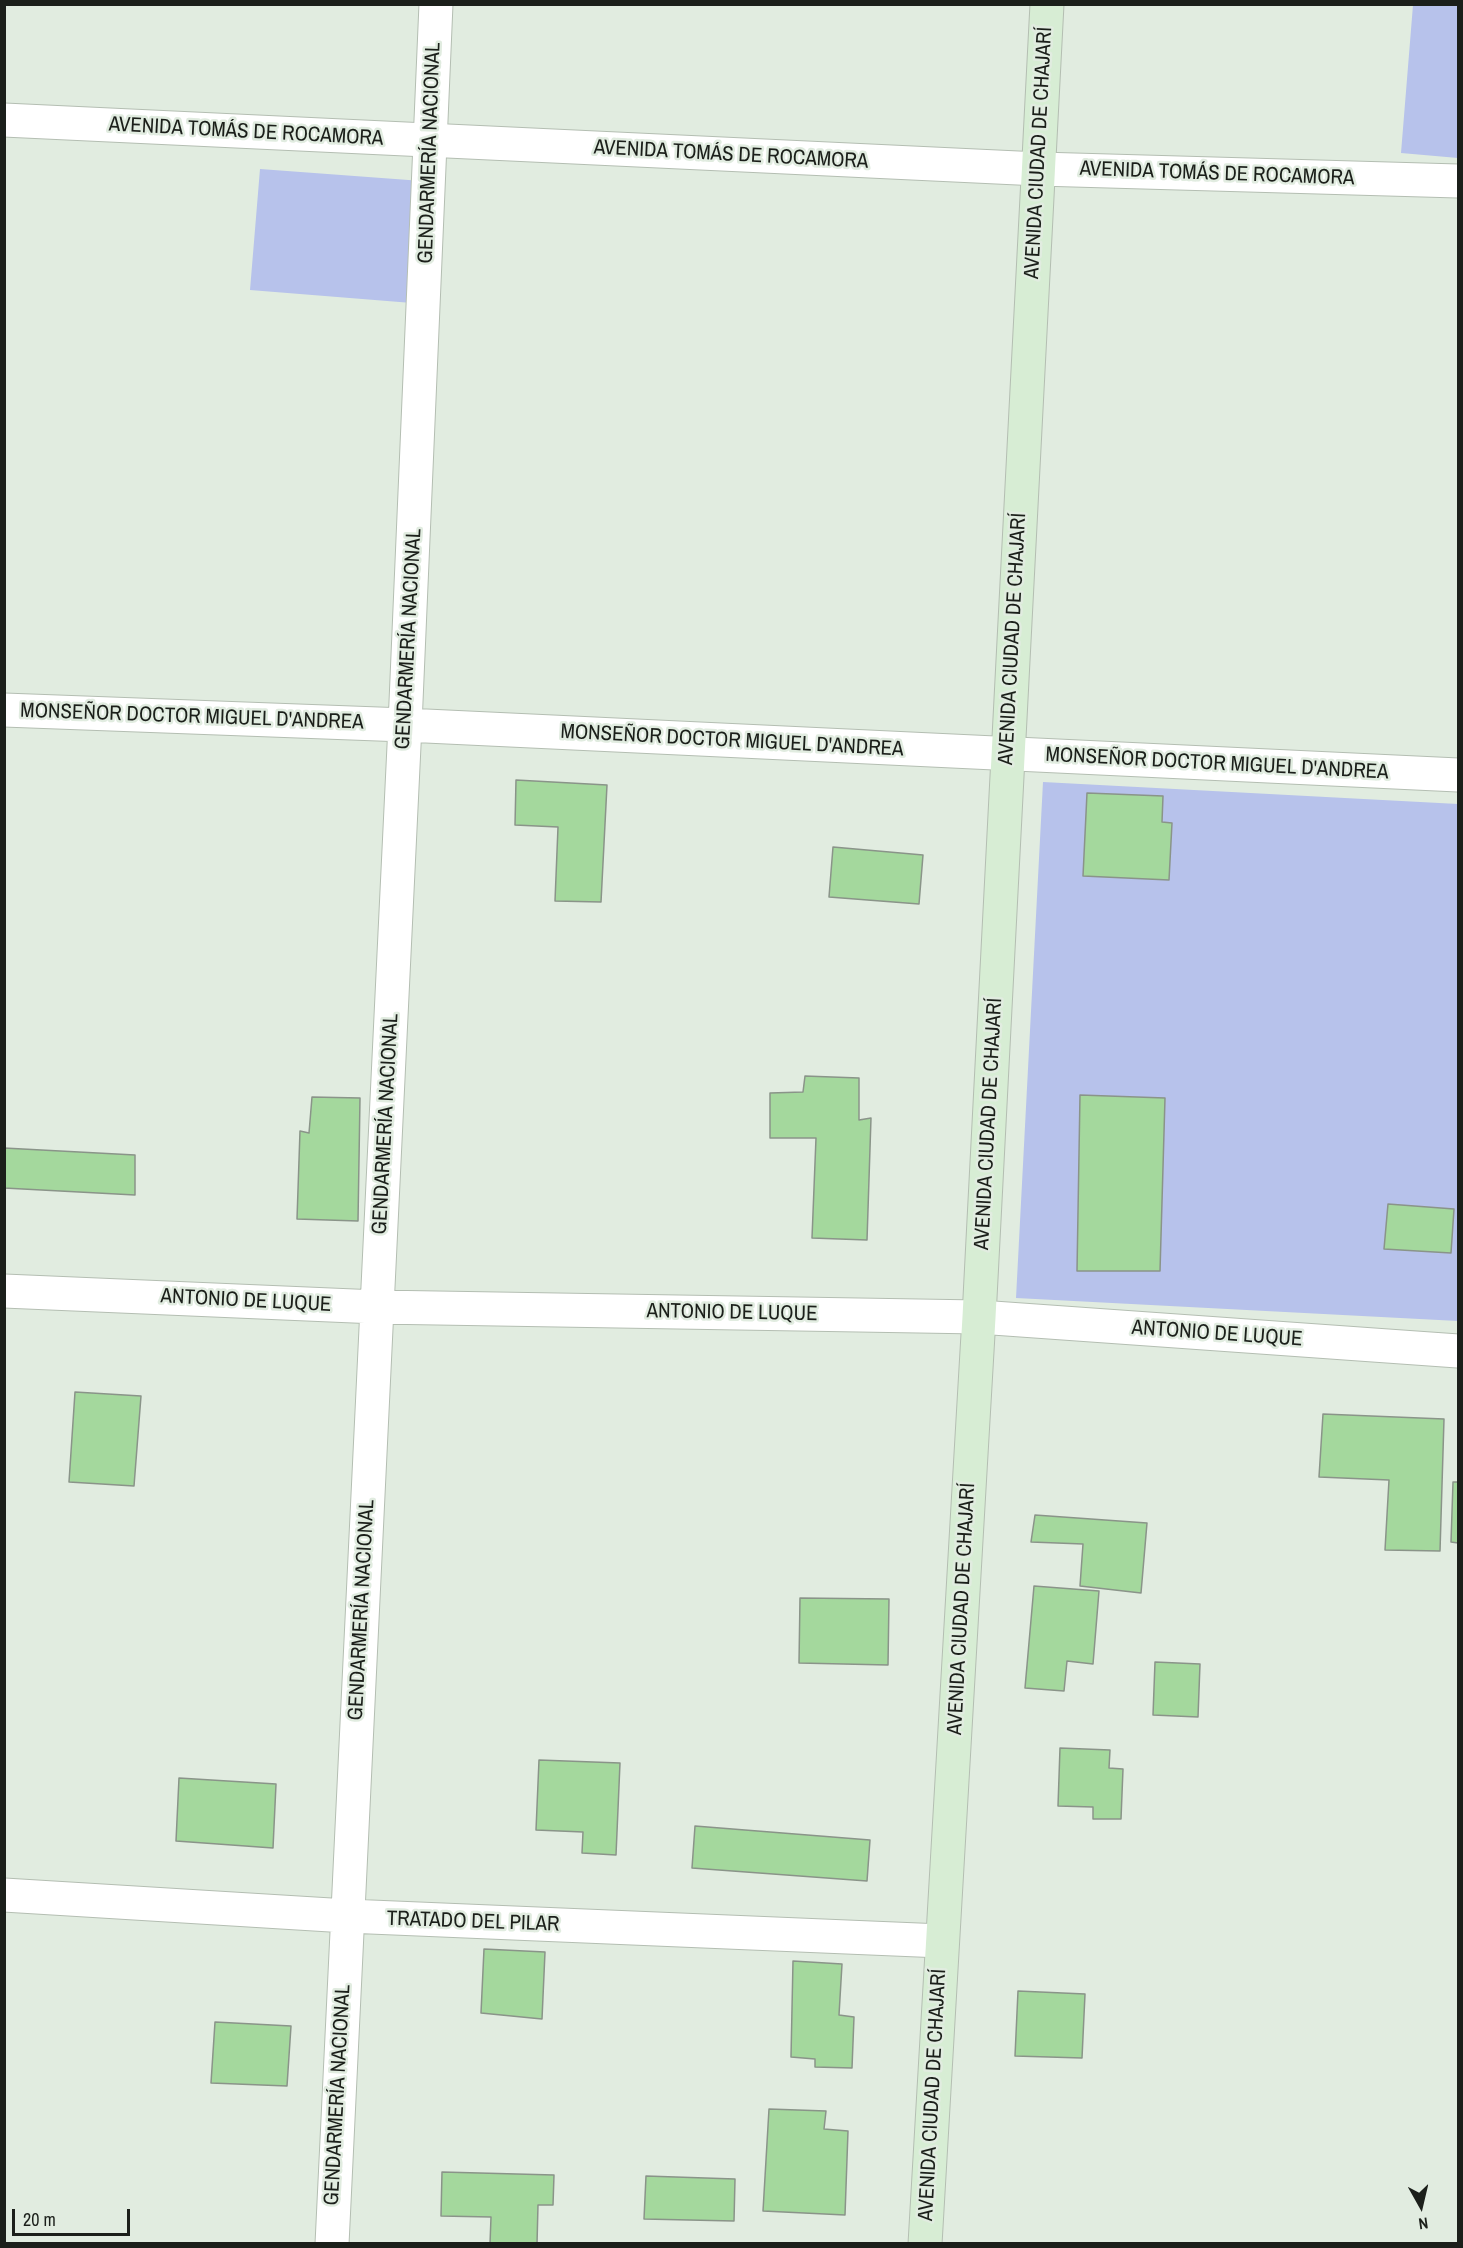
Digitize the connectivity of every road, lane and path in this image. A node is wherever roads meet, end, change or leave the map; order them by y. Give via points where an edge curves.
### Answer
1 (436, 4) edge
2 (1047, 4) edge
3 (4, 120) edge
4 (431, 141) junction
5 (1039, 169) junction
6 (1458, 181) edge
7 (4, 710) edge
8 (405, 725) junction
9 (1007, 754) junction
10 (1458, 775) edge
11 (4, 1291) edge
12 (377, 1307) junction
13 (979, 1317) junction
14 (1458, 1351) edge
15 (4, 1895) edge
16 (346, 1916) junction
17 (942, 1941) junction
18 (332, 2244) edge
19 (925, 2244) edge

1 - 4 street, GENDARMERÍA NACIONAL
2 - 5 main road, AVENIDA CIUDAD DE CHAJARÍ
3 - 4 street, AVENIDA TOMÁS DE ROCAMORA
4 - 5 street, AVENIDA TOMÁS DE ROCAMORA
4 - 8 street, GENDARMERÍA NACIONAL
5 - 6 street, AVENIDA TOMÁS DE ROCAMORA
5 - 9 main road, AVENIDA CIUDAD DE CHAJARÍ
7 - 8 street, MONSEÑOR DOCTOR MIGUEL D'ANDREA
8 - 9 street, MONSEÑOR DOCTOR MIGUEL D'ANDREA
8 - 12 street, GENDARMERÍA NACIONAL
9 - 10 street, MONSEÑOR DOCTOR MIGUEL D'ANDREA
9 - 13 main road, AVENIDA CIUDAD DE CHAJARÍ
11 - 12 street, ANTONIO DE LUQUE
12 - 13 street, ANTONIO DE LUQUE
12 - 16 street, GENDARMERÍA NACIONAL
13 - 14 street, ANTONIO DE LUQUE
13 - 17 main road, AVENIDA CIUDAD DE CHAJARÍ
15 - 16 street, TRATADO DEL PILAR
16 - 17 street, TRATADO DEL PILAR
16 - 18 street, GENDARMERÍA NACIONAL
17 - 19 main road, AVENIDA CIUDAD DE CHAJARÍ

